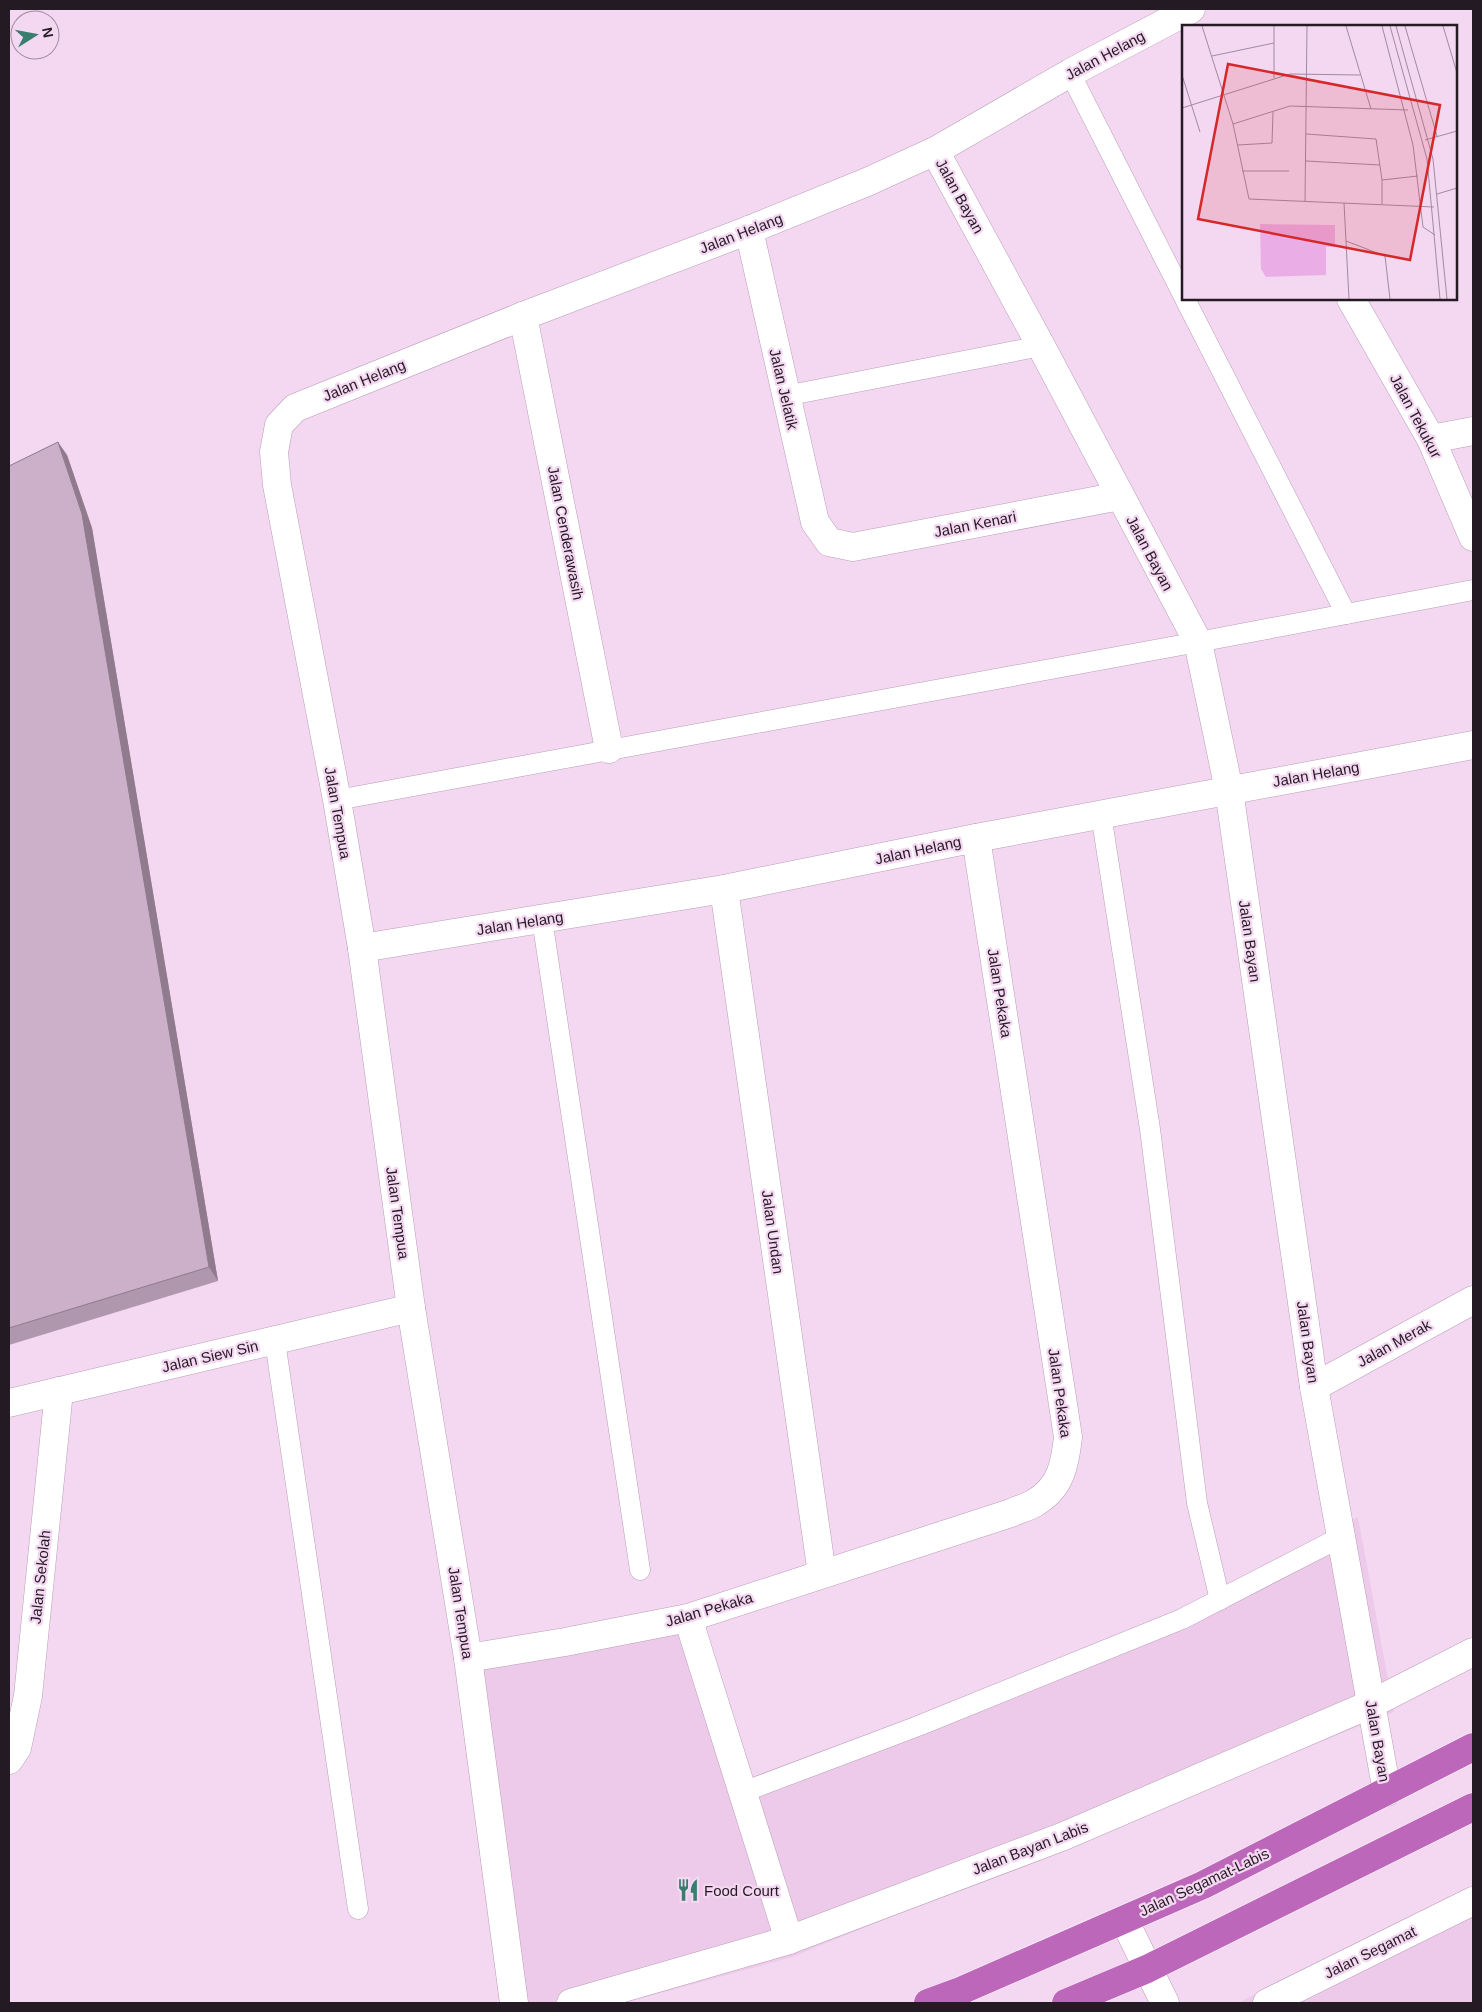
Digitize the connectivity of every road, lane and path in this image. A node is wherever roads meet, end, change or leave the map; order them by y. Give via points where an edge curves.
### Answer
1 (1189, 14) edge
2 (1070, 73) junction
3 (935, 150) junction
4 (749, 230) junction
5 (1182, 293) edge
6 (1186, 300) edge
7 (1352, 300) edge
8 (523, 316) junction
9 (1041, 346) junction
10 (785, 396) junction
11 (280, 425) joint
12 (1473, 431) edge
13 (1432, 439) junction
14 (1120, 496) junction
15 (1473, 537) edge
16 (830, 542) joint
17 (1473, 590) edge
18 (1346, 614) junction
19 (1198, 642) junction
20 (1473, 745) edge
21 (609, 749) junction
22 (1229, 790) junction
23 (337, 800) junction
24 (1101, 814) junction
25 (976, 838) junction
26 (724, 889) junction
27 (542, 919) junction
28 (362, 948) junction
29 (1473, 1300) edge
30 (410, 1308) junction
31 (275, 1341) junction
32 (1314, 1387) junction
33 (59, 1391) junction
34 (9, 1403) edge
35 (1341, 1537) junction
36 (640, 1570) dead end
37 (822, 1574) junction
38 (1220, 1600) junction
39 (688, 1618) junction
40 (1473, 1652) edge
41 (468, 1658) junction
42 (1371, 1704) junction
43 (1473, 1747) edge
44 (9, 1760) edge
45 (743, 1792) junction
46 (1387, 1792) junction
47 (1473, 1806) edge
48 (1473, 1901) edge
49 (358, 1909) dead end
50 (1124, 1920) junction
51 (789, 1940) junction
52 (1147, 1969) junction
53 (514, 2003) edge
54 (571, 2003) edge
55 (928, 2003) edge
56 (1066, 2003) edge
57 (1165, 2003) edge
58 (1267, 2003) edge

1 - 2 street, Jalan Helang
2 - 3 street, Jalan Helang
2 - 5 lane
3 - 4 street, Jalan Helang via 867,182
3 - 9 street, Jalan Bayan
4 - 8 street, Jalan Helang
4 - 10 street, Jalan Jelatik
6 - 18 lane
7 - 13 street, Jalan Tekukur
8 - 11 street, Jalan Helang via 295,408
8 - 21 street, Jalan Cenderawasih
9 - 10 lane
9 - 14 street, Jalan Bayan
10 - 16 street, Jalan Jelatik via 814,522
11 - 23 street, Jalan Tempua via 274,452 276,485
12 - 13 street
13 - 15 street, Jalan Tekukur
14 - 16 street, Jalan Kenari via 853,546
14 - 19 street, Jalan Bayan
17 - 18 lane
18 - 19 lane
19 - 21 lane
19 - 22 street, Jalan Bayan
20 - 22 street, Jalan Helang
21 - 23 lane
22 - 24 street, Jalan Helang
22 - 32 street, Jalan Bayan
23 - 28 street, Jalan Tempua
24 - 25 street, Jalan Helang
24 - 38 lane via 1150,1129 1197,1503
25 - 26 street, Jalan Helang
25 - 37 street, Jalan Pekaka via 1068,1437 1066,1462 1055,1486 1036,1502
26 - 27 street, Jalan Helang
26 - 37 street, Jalan Undan
27 - 28 street, Jalan Helang
27 - 36 lane
28 - 30 street, Jalan Tempua
29 - 32 street, Jalan Merak
30 - 31 street, Jalan Siew Sin
30 - 41 street, Jalan Tempua
31 - 33 street, Jalan Siew Sin
31 - 49 lane
32 - 35 street, Jalan Bayan
33 - 34 street, Jalan Siew Sin
33 - 44 street, Jalan Sekolah via 28,1696 17,1748
35 - 38 lane
35 - 42 street, Jalan Bayan
37 - 39 street, Jalan Pekaka
38 - 45 lane via 1182,1619 918,1726
39 - 41 street, Jalan Pekaka
39 - 45 street
40 - 42 street, Jalan Bayan Labis
41 - 53 street, Jalan Tempua
42 - 46 street, Jalan Bayan
42 - 51 street, Jalan Bayan Labis via 1064,1836
43 - 46 highway, Jalan Segamat-Labis
45 - 51 street
46 - 50 highway, Jalan Segamat-Labis via 1203,1886
47 - 52 highway
48 - 58 street, Jalan Segamat
50 - 52 street
50 - 55 highway, Jalan Segamat-Labis
51 - 54 street, Jalan Bayan Labis
52 - 56 highway
52 - 57 street

